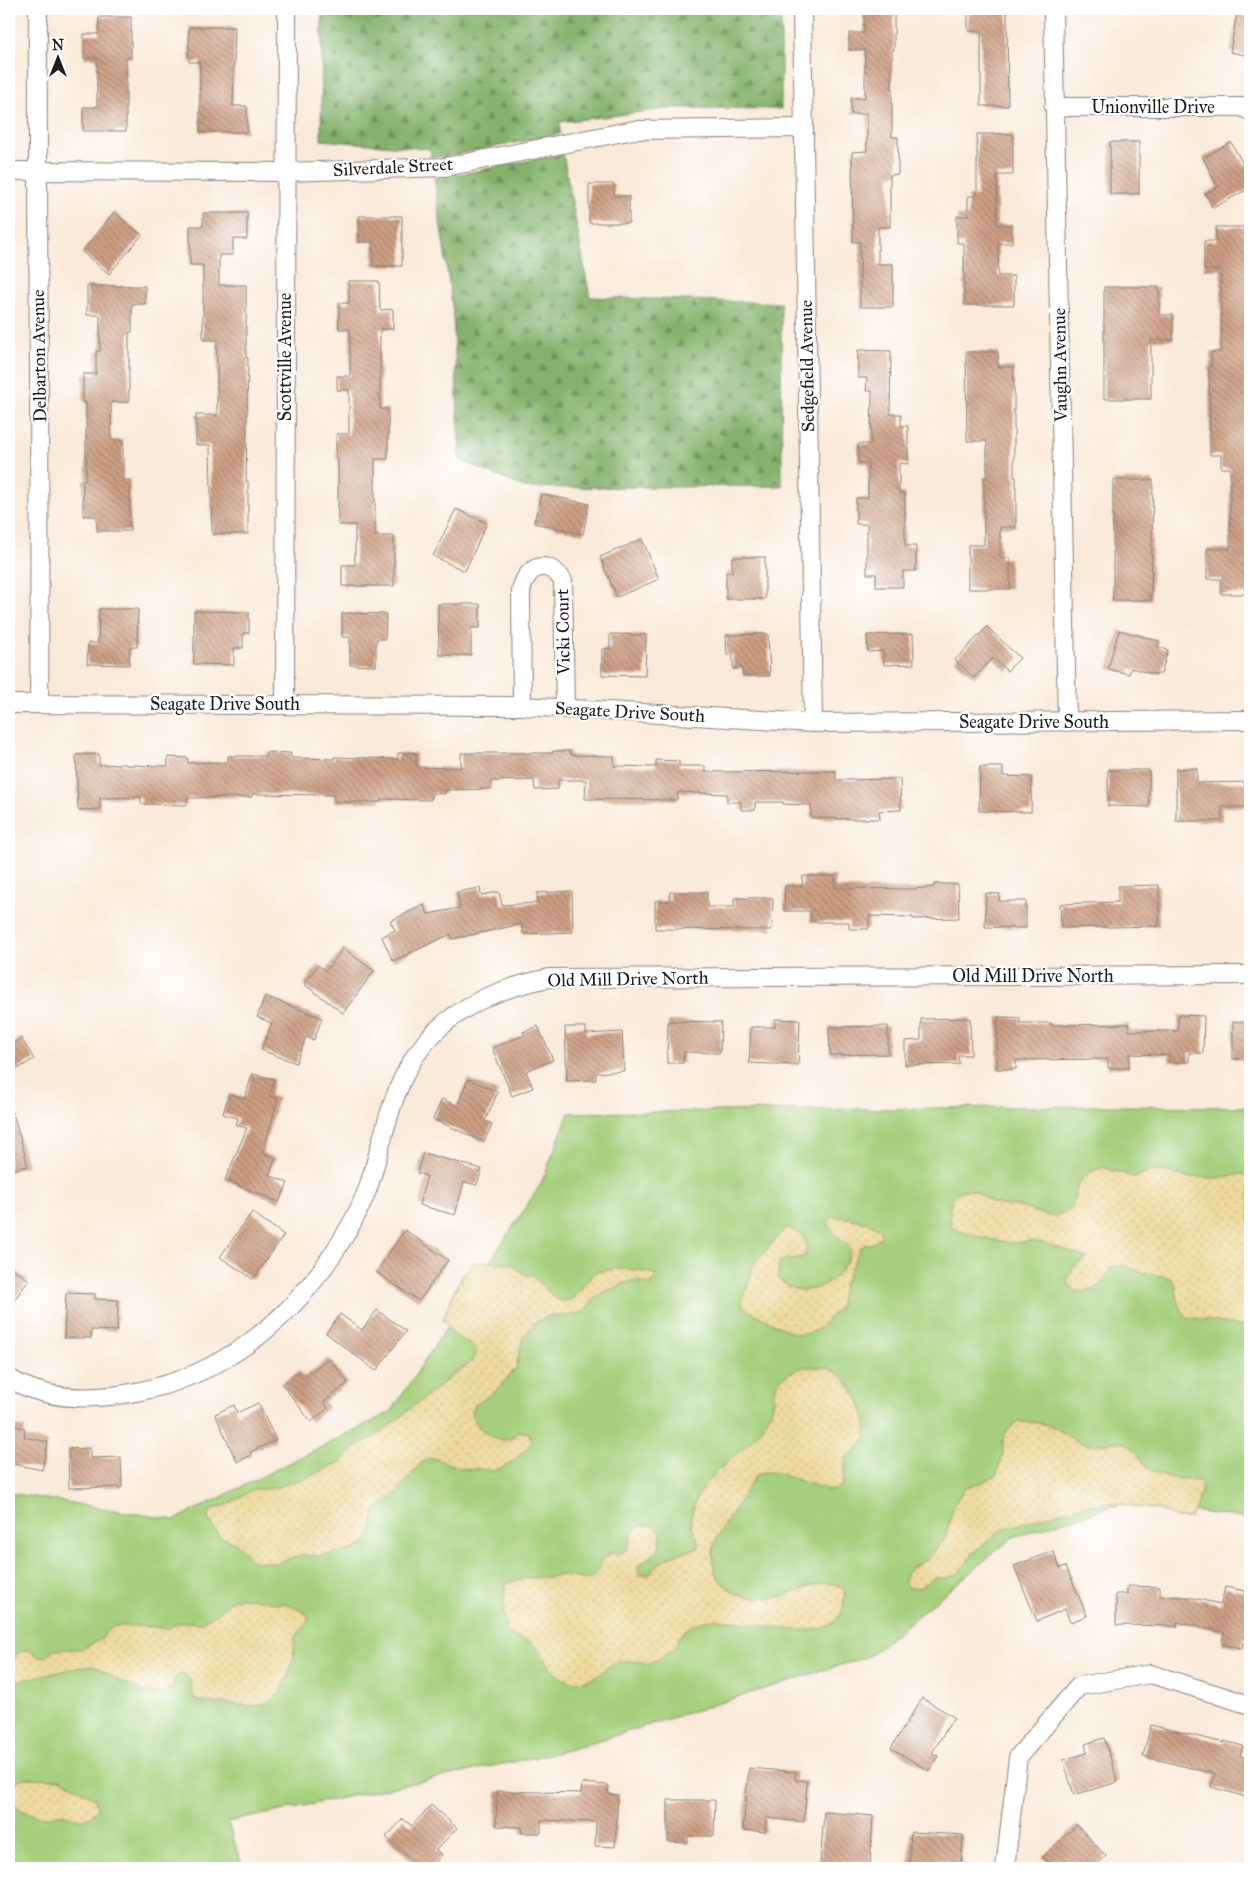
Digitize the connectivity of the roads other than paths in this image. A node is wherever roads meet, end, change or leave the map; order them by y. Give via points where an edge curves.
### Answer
1 (38, 9) edge
2 (287, 9) edge
3 (802, 9) edge
4 (1053, 9) edge
5 (1054, 107) junction
6 (1250, 111) edge
7 (804, 128) junction
8 (9, 171) edge
9 (37, 171) junction
10 (286, 172) junction
11 (9, 704) edge
12 (39, 704) junction
13 (286, 704) junction
14 (522, 706) junction
15 (564, 709) junction
16 (1250, 720) edge
17 (1067, 722) junction
18 (813, 723) junction
19 (1250, 975) edge
20 (9, 1378) edge
21 (1250, 1704) edge
22 (1005, 1868) edge

1 - 9 street, Delbarton Avenue
2 - 10 street, Scottville Avenue
3 - 7 street, Sedgefield Avenue
4 - 5 street, Vaughn Avenue
5 - 6 street, Unionville Drive via 1242,107
5 - 17 street, Vaughn Avenue
7 - 10 street, Silverdale Street via 634,130 445,167
7 - 18 street, Sedgefield Avenue
8 - 9 street, Silverdale Street
9 - 10 street, Silverdale Street
9 - 12 street, Delbarton Avenue via 41,494
10 - 13 street, Scottville Avenue
11 - 12 street, Seagate Drive South
12 - 13 street, Seagate Drive South
13 - 14 street, Seagate Drive South
14 - 15 street, Seagate Drive South
14 - 15 street, Vicki Court via 522,586 528,573 541,567 558,573 563,581
15 - 18 street, Seagate Drive South
16 - 17 street, Seagate Drive South
17 - 18 street, Seagate Drive South
19 - 20 street, Old Mill Drive North via 548,978 510,987 453,1016 424,1044 400,1088 356,1218 308,1289 258,1338 192,1376 121,1396 56,1396
21 - 22 street via 1151,1674 1079,1686 1018,1757

